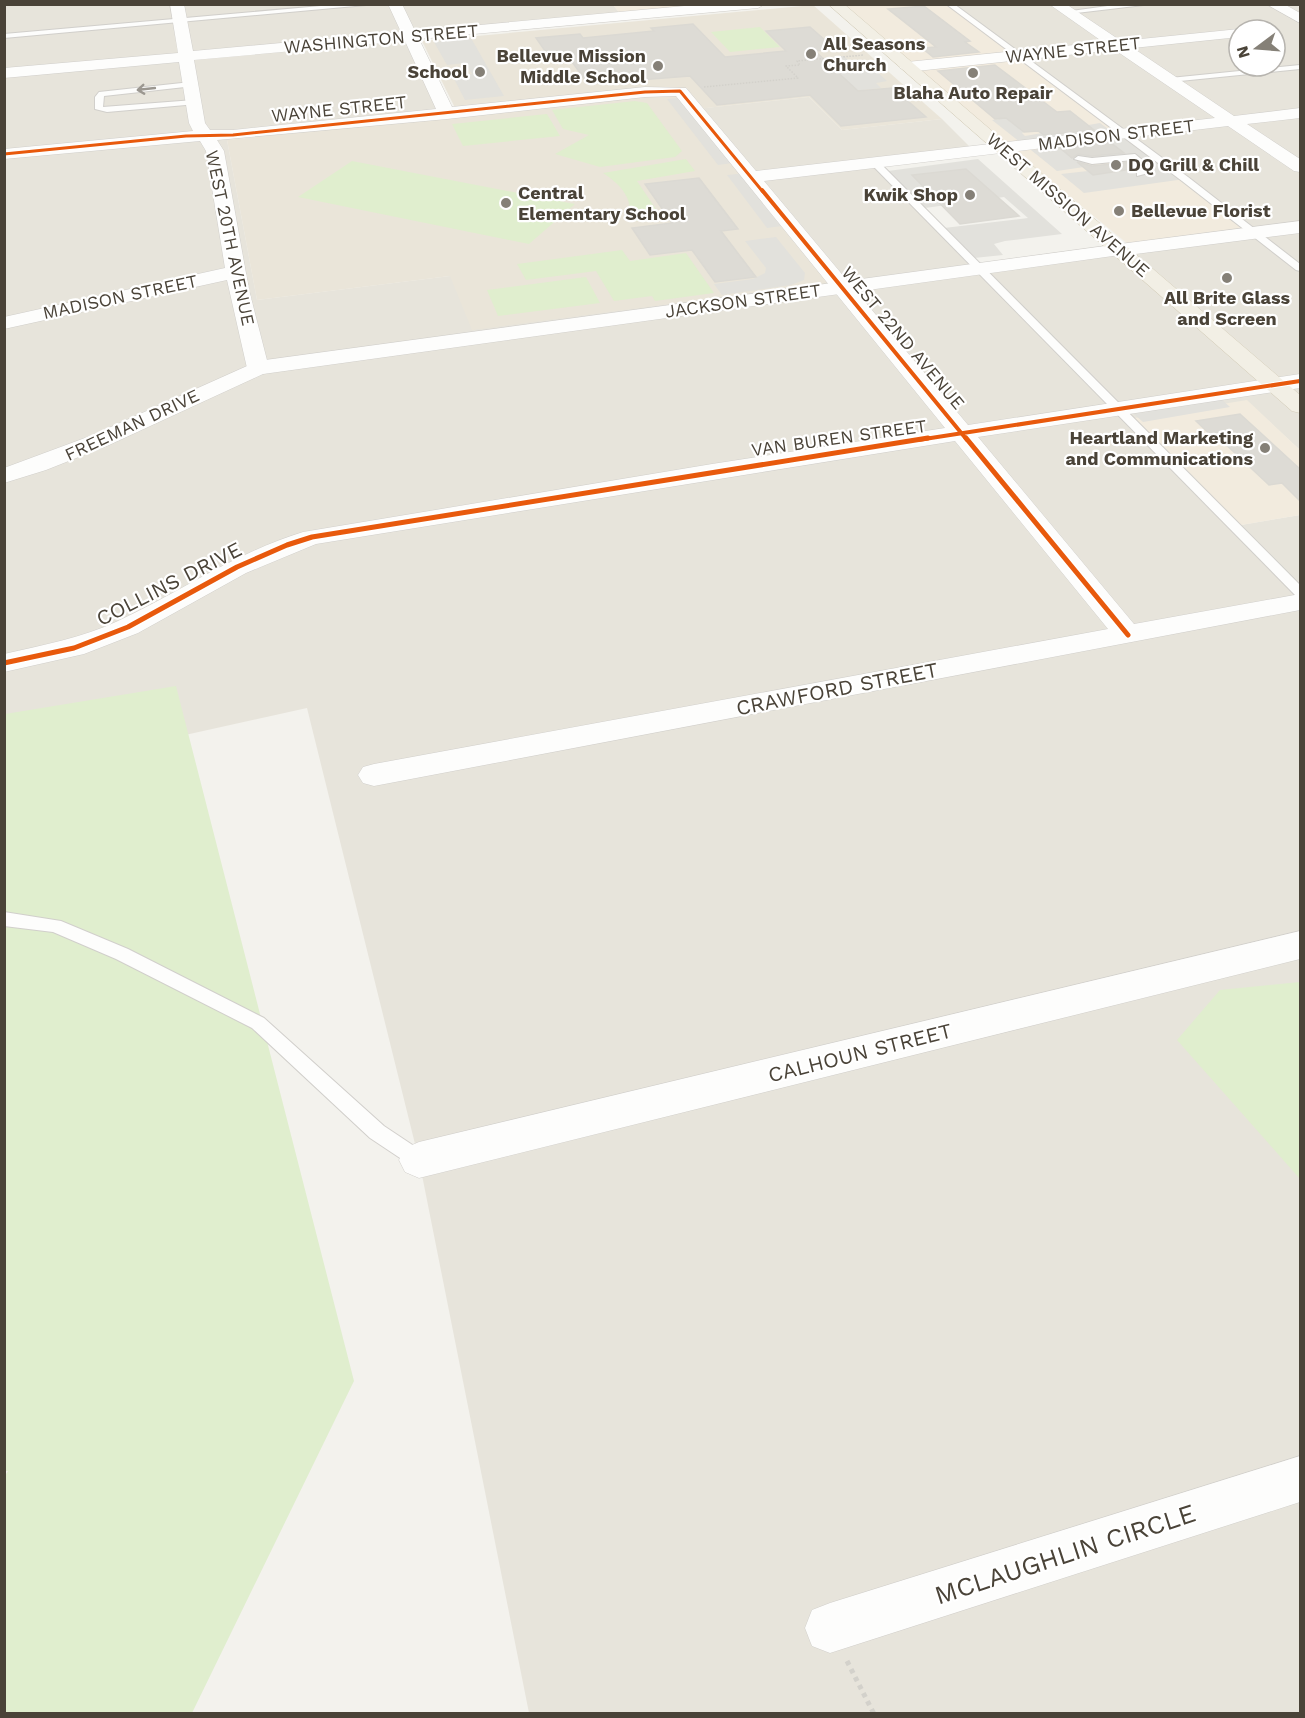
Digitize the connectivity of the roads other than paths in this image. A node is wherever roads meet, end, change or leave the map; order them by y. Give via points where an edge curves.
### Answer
1 (374, 4) edge
2 (395, 4) edge
3 (613, 4) edge
4 (758, 4) edge
5 (835, 4) edge
6 (949, 4) edge
7 (1149, 4) edge
8 (1273, 4) edge
9 (719, 6) edge
10 (1062, 8) edge
11 (178, 13) edge
12 (623, 17) junction
13 (1300, 20) edge
14 (1227, 34) edge
15 (4, 36) edge
16 (410, 36) junction
17 (1117, 45) junction
18 (1017, 55) junction
19 (186, 57) junction
20 (907, 67) junction
21 (1300, 67) edge
22 (4, 73) edge
23 (1170, 80) junction
24 (685, 89) joint
25 (192, 93) junction
26 (1300, 113) edge
27 (447, 114) junction
28 (1232, 121) junction
29 (1123, 134) junction
30 (207, 135) junction
31 (1001, 148) junction
32 (4, 154) edge
33 (1078, 159) dead end
34 (875, 163) junction
35 (1300, 167) edge
36 (1140, 174) dead end
37 (752, 177) junction
38 (1300, 227) edge
39 (1255, 233) junction
40 (1120, 250) junction
41 (1300, 268) edge
42 (981, 269) junction
43 (235, 272) junction
44 (843, 288) junction
45 (4, 323) edge
46 (258, 368) junction
47 (1300, 381) edge
48 (1275, 384) junction
49 (1300, 406) edge
50 (1119, 409) junction
51 (963, 434) junction
52 (4, 476) edge
53 (453, 513) joint
54 (1300, 592) edge
55 (1300, 602) edge
56 (1128, 635) junction
57 (4, 663) edge
58 (374, 775) dead end
59 (4, 919) edge
60 (1300, 945) edge
61 (419, 1160) joint
62 (1300, 1479) edge
63 (830, 1628) road end

1 - 11 lane
2 - 16 street
3 - 12 street
4 - 9 street, WASHINGTON STREET
5 - 20 main road, WEST MISSION AVENUE
6 - 18 lane
7 - 10 lane
8 - 13 street
9 - 12 street, WASHINGTON STREET
10 - 17 street
11 - 15 lane
11 - 19 street, WEST 20TH AVENUE
12 - 16 street, WASHINGTON STREET
14 - 17 street, WAYNE STREET
16 - 19 street, WASHINGTON STREET
16 - 27 street
17 - 18 street, WAYNE STREET
17 - 23 street
18 - 20 street, WAYNE STREET
18 - 29 lane
19 - 22 street, WASHINGTON STREET
19 - 25 street, WEST 20TH AVENUE
20 - 31 main road, WEST MISSION AVENUE
21 - 23 lane
23 - 28 street
24 - 27 street, WAYNE STREET
24 - 37 street, WEST 22ND AVENUE via 691,103
25 -> 25 lane via 102,94 99,109 107,110
25 - 30 street, WEST 20TH AVENUE via 197,123
26 - 28 street, MADISON STREET
27 - 30 street, WAYNE STREET
28 - 29 street, MADISON STREET
28 - 35 street
29 - 31 street, MADISON STREET
29 - 39 lane
30 - 32 street, WAYNE STREET
30 - 43 street, WEST 20TH AVENUE via 215,152
31 - 34 street, MADISON STREET
31 - 40 main road, WEST MISSION AVENUE
33 - 36 lane via 1135,157 1149,170
34 - 37 street, MADISON STREET
34 - 42 lane
37 - 44 street, WEST 22ND AVENUE
38 - 39 street, JACKSON STREET
39 - 40 street, JACKSON STREET
39 - 41 lane
40 - 42 street, JACKSON STREET
40 - 48 main road, WEST MISSION AVENUE
42 - 44 street, JACKSON STREET
42 - 50 lane
43 - 45 street, MADISON STREET
43 - 46 street, WEST 20TH AVENUE
44 - 46 street, JACKSON STREET
44 - 51 street, WEST 22ND AVENUE
46 - 52 street, FREEMAN DRIVE via 121,433
47 - 48 street, VAN BUREN STREET
48 - 49 main road, WEST MISSION AVENUE
48 - 50 street, VAN BUREN STREET
50 - 51 street, VAN BUREN STREET
50 - 54 lane
51 - 53 street, VAN BUREN STREET
51 - 56 street, WEST 22ND AVENUE
53 - 57 street, COLLINS DRIVE via 312,537 287,545 237,567 128,627 74,648
55 - 56 street, CRAWFORD STREET
56 - 58 street, CRAWFORD STREET
59 - 61 lane via 55,926 122,954 258,1023 377,1132
60 - 61 street, CALHOUN STREET
62 - 63 street, MCLAUGHLIN CIRCLE

